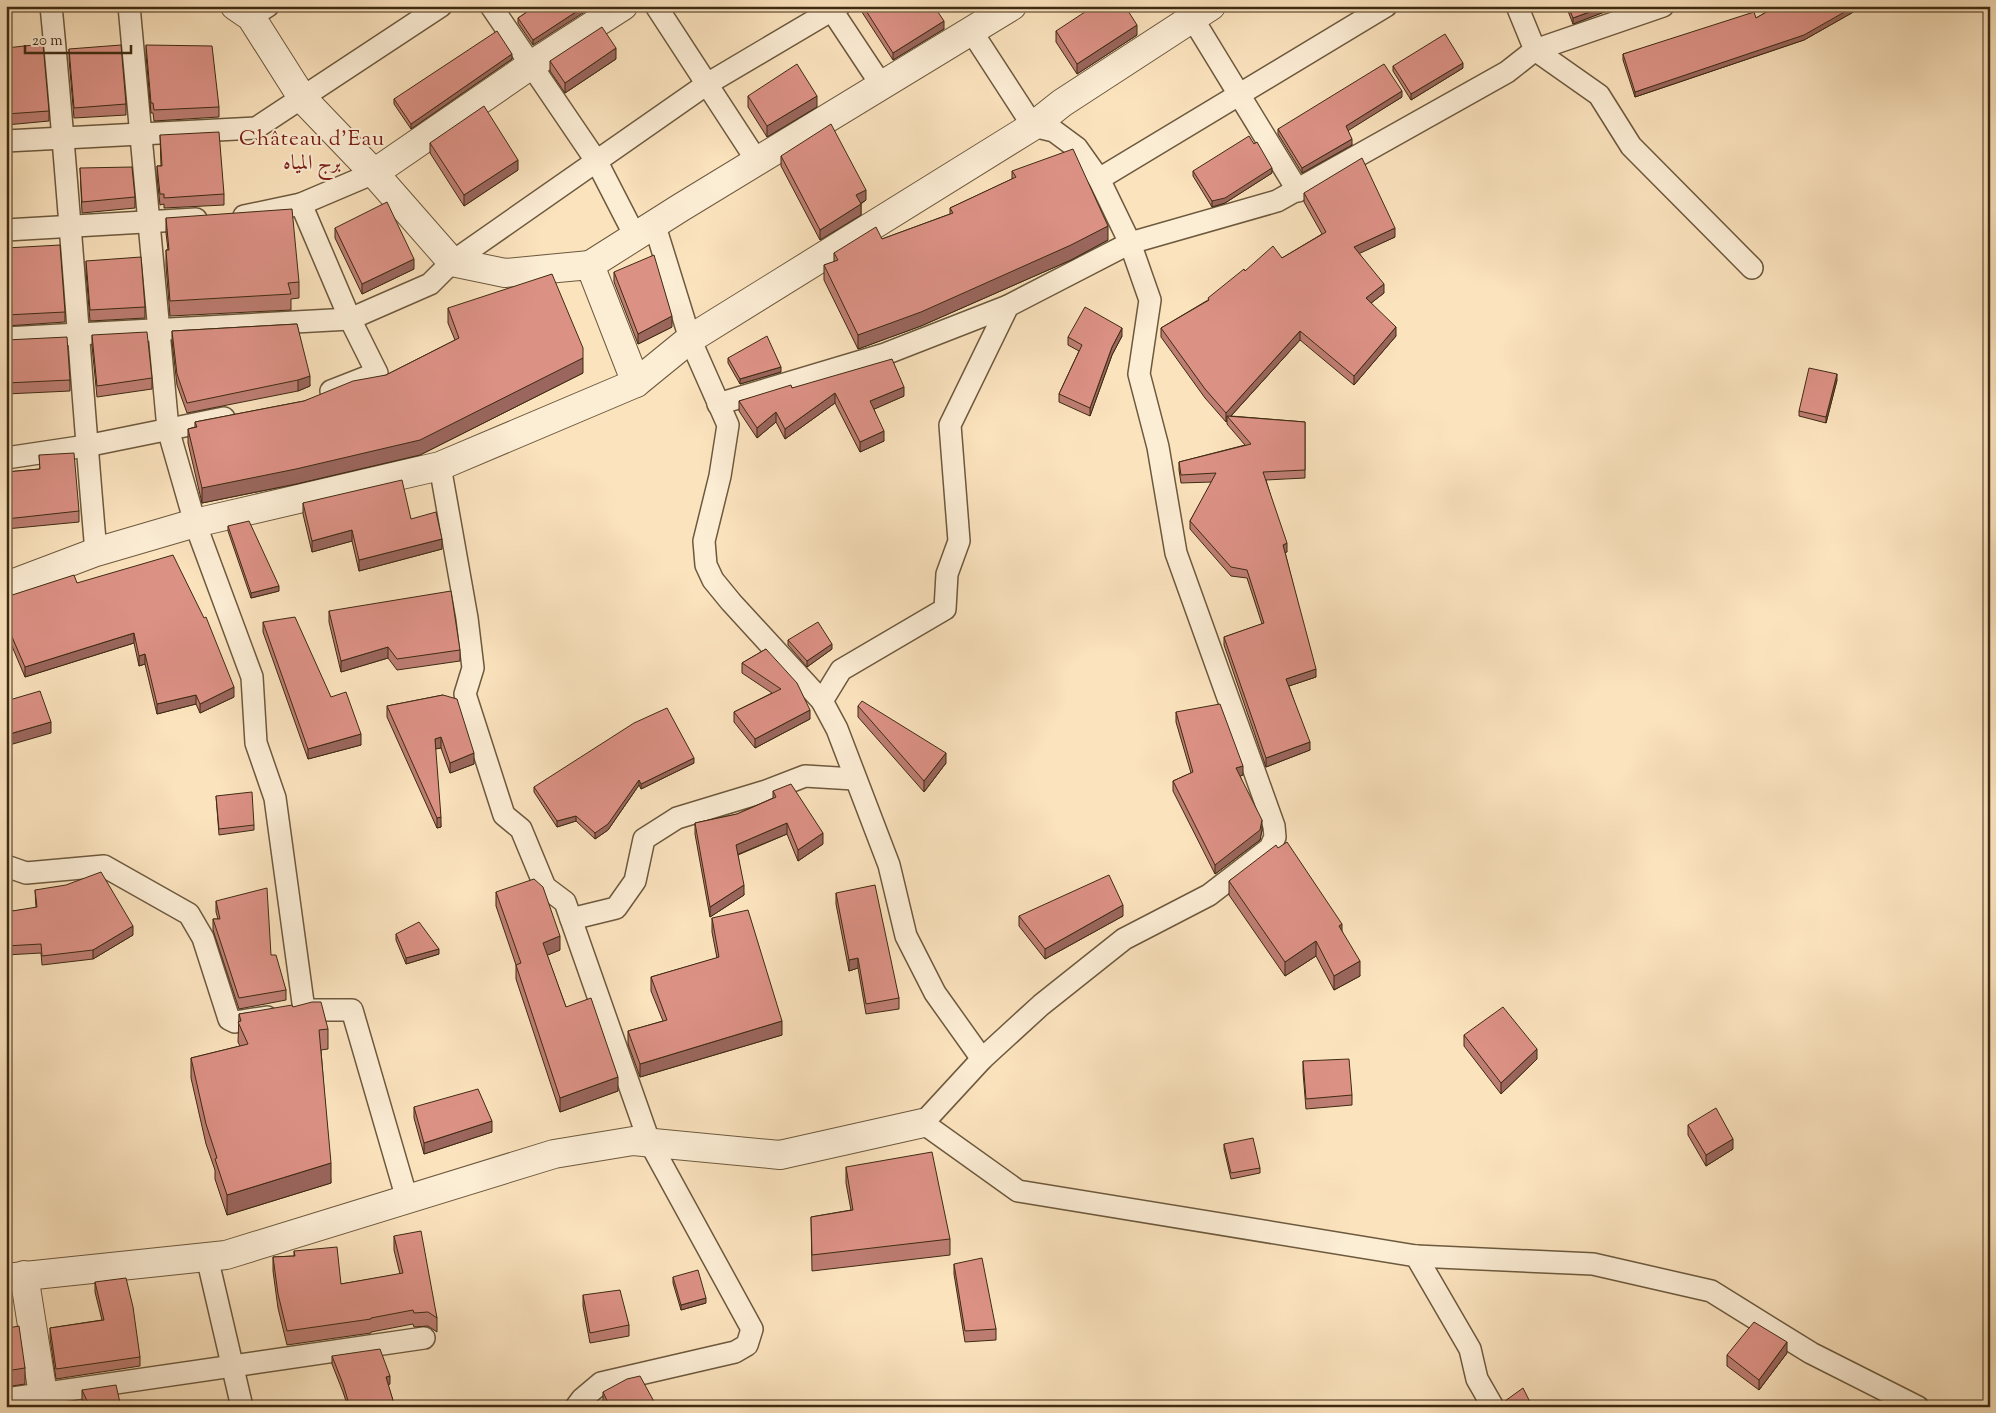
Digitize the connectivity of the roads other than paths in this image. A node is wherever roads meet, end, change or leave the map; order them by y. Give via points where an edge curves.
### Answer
1 (51, 6) edge
2 (129, 6) edge
3 (441, 6) edge
4 (491, 6) edge
5 (623, 6) edge
6 (656, 6) edge
7 (1386, 6) edge
8 (1517, 6) edge
9 (1663, 6) edge
10 (1008, 7) edge
11 (833, 8) edge
12 (251, 10) edge
13 (1196, 10) edge
14 (972, 32) junction
15 (1535, 50) junction
16 (531, 65) junction
17 (708, 84) junction
18 (882, 86) junction
19 (1239, 96) junction
20 (303, 99) junction
21 (1033, 126) junction
22 (141, 135) junction
23 (64, 137) junction
24 (6, 141) edge
25 (757, 160) junction
26 (597, 162) junction
27 (374, 173) junction
28 (1099, 179) junction
29 (1298, 191) junction
30 (301, 204) junction
31 (149, 222) junction
32 (70, 226) junction
33 (6, 230) edge
34 (645, 230) junction
35 (1130, 242) junction
36 (452, 262) junction
37 (590, 265) junction
38 (1752, 268) dead end
39 (1008, 306) junction
40 (350, 319) junction
41 (159, 331) junction
42 (78, 334) junction
43 (6, 338) edge
44 (690, 339) junction
45 (636, 383) junction
46 (311, 400) edge
47 (718, 404) junction
48 (245, 414) edge
49 (168, 429) junction
50 (86, 446) junction
51 (6, 458) edge
52 (440, 466) junction
53 (195, 523) junction
54 (96, 552) junction
55 (6, 586) edge
56 (822, 701) junction
57 (854, 779) junction
58 (6, 866) edge
59 (571, 919) junction
60 (304, 1010) junction
61 (982, 1059) junction
62 (922, 1123) junction
63 (649, 1142) junction
64 (407, 1200) junction
65 (1416, 1256) junction
66 (207, 1257) junction
67 (15, 1276) edge
68 (424, 1338) dead end
69 (232, 1366) junction
70 (6, 1399) edge
71 (44, 1400) edge
72 (242, 1407) edge
73 (576, 1407) edge
74 (1493, 1407) edge
75 (1918, 1407) edge

1 - 23 lane
2 - 22 lane
3 - 20 lane
4 - 16 lane
5 - 16 street
6 - 17 lane
7 - 19 lane
8 - 15 lane
9 - 15 lane
10 - 14 street
11 - 17 lane
11 - 18 lane
12 - 20 street
13 - 19 lane
13 - 21 street
14 - 18 street
14 - 21 lane
15 - 29 lane via 1507,72
15 - 38 lane via 1599,95 1631,146
16 - 26 lane
16 - 27 street
17 - 25 lane
17 - 26 lane
18 - 25 street
19 - 28 lane
19 - 29 lane
20 - 22 lane via 256,128
20 - 27 street
21 - 28 lane via 1054,131 1070,142
21 - 44 street
22 - 23 lane
22 - 31 lane
23 - 24 lane
23 - 32 lane
25 - 34 street
26 - 34 lane
26 - 36 lane
27 - 30 lane
27 - 36 street
28 - 35 lane
29 - 35 lane via 1277,201
30 - 31 lane via 246,216
30 - 40 lane
31 - 32 lane
31 - 41 lane
32 - 33 lane
32 - 42 lane
34 - 37 street
34 - 44 lane
35 - 39 lane
35 - 61 lane via 1150,300 1139,374 1158,447 1176,553 1275,836 1270,848 1209,895 1124,939 1041,1004
36 - 37 street via 505,274
36 - 40 lane via 430,284
37 - 45 street
39 - 47 lane via 885,354
39 - 56 lane via 950,425 959,540 947,574 945,609 841,670
40 - 41 lane
40 - 46 lane via 377,373
41 - 42 lane
41 - 49 lane
42 - 43 lane
42 - 50 lane
44 - 45 street
44 - 47 lane
45 - 52 street
47 - 56 lane via 728,425 704,541 706,566 731,602
48 - 49 lane
49 - 50 lane
49 - 53 lane
50 - 51 lane
50 - 54 lane
52 - 53 street
52 - 59 lane via 473,668 465,694 504,815 521,829 544,886 565,902
53 - 54 street
53 - 60 lane via 252,677 256,743 275,798
54 - 55 street
56 - 57 lane
57 - 59 lane via 805,776 677,818 644,839 635,881 616,908
57 - 61 lane via 889,865 906,936 935,993
58 - 60 lane via 26,873 104,866 189,914 203,938 229,1019 235,1022
59 - 63 lane
60 - 64 lane via 352,1010
61 - 62 lane
62 - 63 street via 780,1155
62 - 65 lane via 1018,1191
63 - 64 street via 633,1141 554,1154
63 - 73 lane via 752,1329 747,1346 735,1352 601,1383
64 - 66 street via 226,1255
65 - 74 lane via 1470,1349 1477,1379
65 - 75 lane via 1593,1264 1711,1291 1811,1353
66 - 67 street
66 - 69 lane
67 - 71 street
68 - 69 lane
69 - 71 lane
69 - 72 lane
70 - 71 lane

